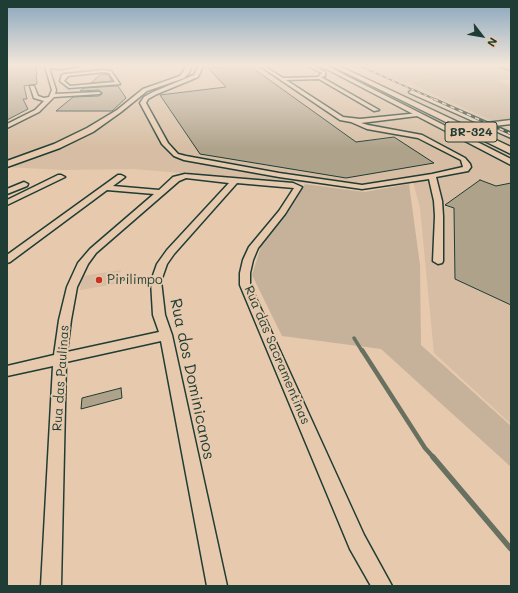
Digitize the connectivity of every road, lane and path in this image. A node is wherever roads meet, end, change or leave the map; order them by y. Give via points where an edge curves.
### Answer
1 (35, 94) edge
2 (53, 94) edge
3 (92, 94) edge
4 (141, 94) edge
5 (154, 94) edge
6 (305, 94) edge
7 (348, 94) edge
8 (377, 94) edge
9 (392, 94) edge
10 (404, 94) edge
11 (415, 94) edge
12 (51, 98) junction
13 (376, 110) dead end
14 (417, 114) junction
15 (353, 121) junction
16 (511, 122) edge
17 (486, 125) junction
18 (7, 126) edge
19 (511, 136) edge
20 (511, 144) edge
21 (511, 151) edge
22 (511, 162) edge
23 (7, 164) edge
24 (188, 176) joint
25 (432, 176) junction
26 (61, 177) dead end
27 (121, 177) dead end
28 (235, 181) junction
29 (24, 184) dead end
30 (107, 188) junction
31 (9, 191) edge
32 (161, 192) junction
33 (24, 194) junction
34 (7, 203) edge
35 (7, 260) edge
36 (438, 261) dead end
37 (166, 335) junction
38 (60, 359) junction
39 (7, 371) edge
40 (51, 586) edge
41 (217, 586) edge
42 (382, 586) edge

1 - 12 street via 42,100
2 - 12 street
3 - 12 street
4 - 23 main road via 119,112 90,130 57,146
5 - 25 street via 143,103 165,144 176,155 196,161 351,186 372,186
6 - 15 street via 342,119
7 - 13 street
8 - 14 main road
9 - 21 highway, BR-324
10 - 20 highway, BR-324
11 - 17 main road
12 - 18 street via 37,111
14 - 15 street
14 - 22 main road
15 - 25 street via 420,136 449,150 467,164 465,169
16 - 17 street
17 - 19 main road
24 - 28 street, Rua das Sacramentinas
24 - 32 street, Rua das Paulinas via 180,176
25 - 36 street via 439,216
26 - 33 street
27 - 30 street
28 - 37 street, Rua dos Dominicanos via 198,220 162,264 156,281 159,315
28 - 42 street, Rua das Sacramentinas via 298,187 254,247 245,272 245,285 357,542
29 - 31 street
30 - 32 street
30 - 35 street
31 - 33 street
32 - 38 street, Rua das Paulinas via 108,237 83,263 72,287
33 - 34 street
37 - 38 street
37 - 41 street, Rua dos Dominicanos
38 - 39 street
38 - 40 street, Rua das Paulinas

